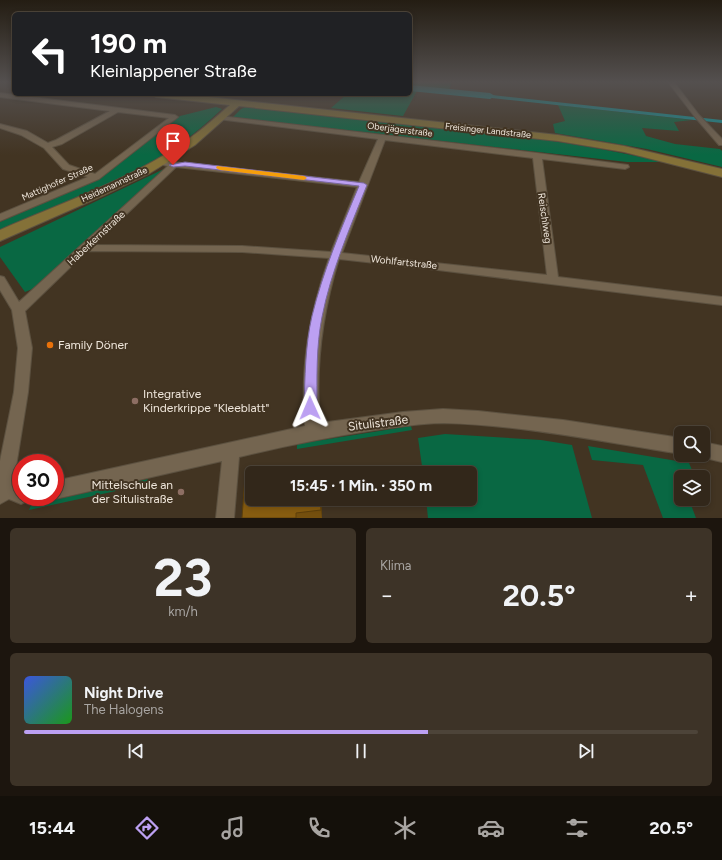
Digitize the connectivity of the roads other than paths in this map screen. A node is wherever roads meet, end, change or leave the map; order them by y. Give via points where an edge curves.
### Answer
1 (94, 106) edge
2 (233, 106) edge
3 (266, 106) edge
4 (690, 106) edge
5 (118, 109) junction
6 (220, 118) junction
7 (0, 126) edge
8 (383, 137) junction
9 (722, 143) edge
10 (47, 146) junction
11 (537, 155) junction
12 (167, 163) junction
13 (625, 167) dead end
14 (722, 173) edge
15 (96, 177) junction
16 (364, 185) junction
17 (0, 218) edge
18 (0, 236) edge
19 (85, 248) junction
20 (335, 255) junction
21 (0, 280) edge
22 (553, 280) junction
23 (722, 301) edge
24 (18, 310) junction
25 (312, 432) junction
26 (674, 445) edge
27 (231, 451) junction
28 (710, 451) edge
29 (722, 454) edge
30 (64, 488) edge
31 (10, 492) edge
32 (225, 518) edge

1 - 5 street
2 - 6 main road, Heidemannstraße
3 - 14 main road, Freisinger Landstraße via 558,138 624,150
4 - 9 street
5 - 10 street
5 - 15 street, Mattighofer Straße via 175,117
6 - 8 street, Oberjägerstraße
6 - 12 main road, Heidemannstraße
7 - 10 street via 24,133
8 - 11 street, Oberjägerstraße
8 - 16 street
10 - 15 street via 66,167
11 - 13 street, Oberjägerstraße
11 - 22 street, Reischlweg
12 - 16 street
12 - 18 main road, Heidemannstraße
12 - 19 street, Haberkernstraße
15 - 17 street, Mattighofer Straße
16 - 20 street
19 - 20 street, Wohlfartstraße via 242,248
19 - 24 street, Haberkernstraße
20 - 22 street, Wohlfartstraße
20 - 25 street via 324,288 313,344 310,381
21 - 24 street
22 - 23 street, Wohlfartstraße
24 - 31 street via 25,348 20,398 6,470 5,480
25 - 26 street, Situlistraße via 443,416 563,428
25 - 27 street, Situlistraße
27 - 30 street, Situlistraße
27 - 32 street
28 - 29 street

